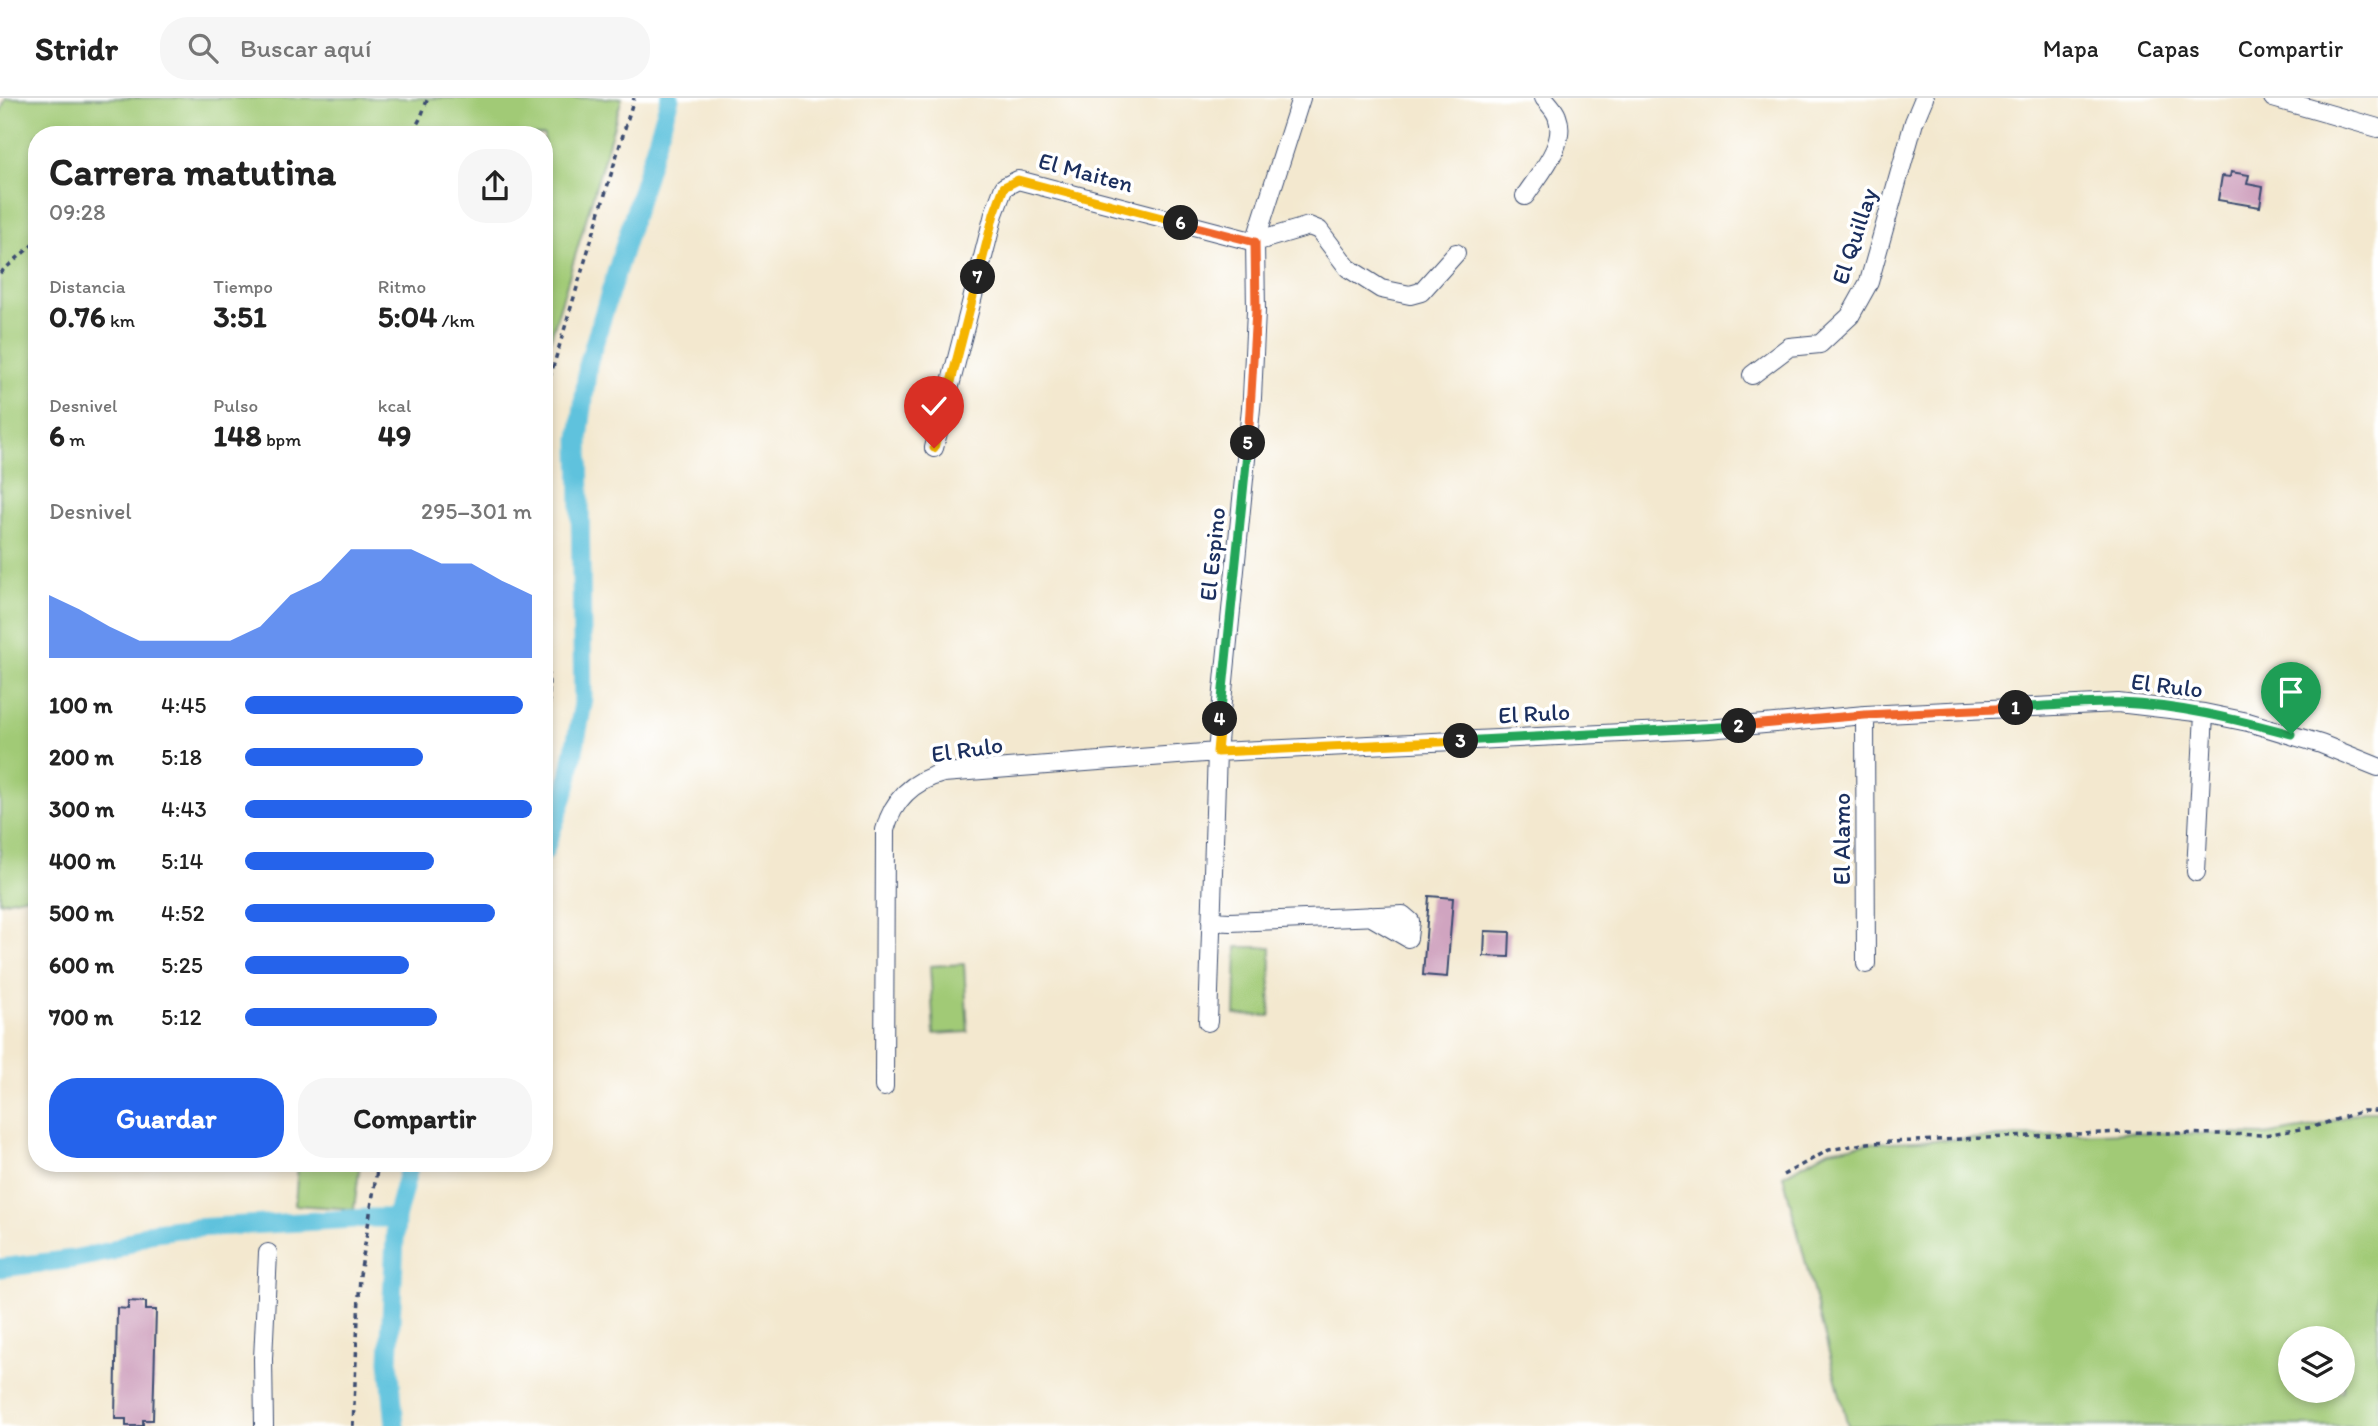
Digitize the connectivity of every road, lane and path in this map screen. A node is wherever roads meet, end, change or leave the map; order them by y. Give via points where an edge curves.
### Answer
1 (428, 98) edge
2 (634, 98) edge
3 (1301, 98) edge
4 (1544, 98) edge
5 (1924, 98) edge
6 (2273, 98) edge
7 (416, 126) edge
8 (2378, 128) edge
9 (1525, 196) dead end
10 (1255, 242) junction
11 (28, 249) edge
12 (1455, 253) dead end
13 (0, 273) edge
14 (553, 367) edge
15 (1752, 375) dead end
16 (934, 448) dead end
17 (2204, 713) junction
18 (1865, 715) junction
19 (1217, 752) junction
20 (2378, 767) edge
21 (2196, 872) dead end
22 (1370, 916) dead end
23 (1211, 921) junction
24 (1866, 964) dead end
25 (1208, 1022) dead end
26 (884, 1087) dead end
27 (2378, 1111) edge
28 (377, 1172) edge
29 (1783, 1175) dead end
30 (268, 1253) dead end
31 (264, 1426) edge
32 (353, 1426) edge

1 - 7 path
2 - 14 path
3 - 10 street, El Espino
4 - 9 street via 1557,114 1559,142
5 - 15 street, El Quillay via 1869,282 1850,316 1820,344 1790,347
6 - 8 street
10 - 12 street via 1309,226 1319,230 1348,268 1381,289 1410,295 1421,292
10 - 16 street, El Maiten via 1018,180 1004,187
10 - 19 street, El Espino via 1252,398
11 - 13 path
17 - 18 street, El Rulo via 2118,703
17 - 20 street, El Rulo via 2291,734
17 - 21 street
18 - 19 street, El Rulo via 1708,729
18 - 24 street, El Alamo
19 - 23 street, El Espino
19 - 26 street, El Rulo via 943,773 908,789 893,808 885,830
22 - 23 street
23 - 25 street, El Espino
27 - 29 path via 2264,1135 2124,1132 1868,1143 1829,1150
28 - 32 path via 360,1275
30 - 31 street

